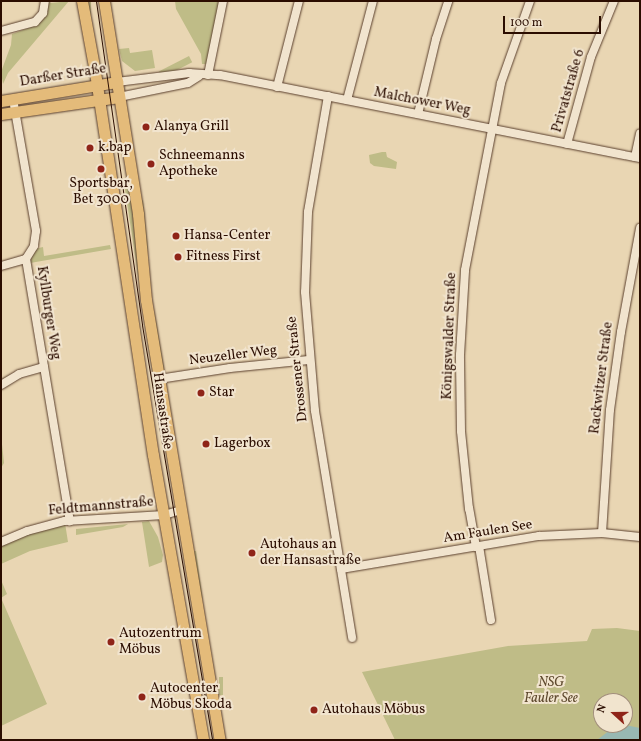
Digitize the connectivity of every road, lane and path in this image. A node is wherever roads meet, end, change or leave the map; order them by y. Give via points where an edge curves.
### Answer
1 (45, 1) edge
2 (82, 1) edge
3 (104, 1) edge
4 (223, 1) edge
5 (299, 1) edge
6 (373, 1) edge
7 (448, 1) edge
8 (530, 1) edge
9 (614, 1) edge
10 (1, 31) edge
11 (208, 75) junction
12 (199, 76) junction
13 (117, 82) junction
14 (96, 85) junction
15 (277, 87) junction
16 (119, 96) junction
17 (328, 96) junction
18 (13, 99) junction
19 (98, 100) junction
20 (347, 100) junction
21 (1, 101) edge
22 (15, 111) junction
23 (1, 114) edge
24 (418, 114) junction
25 (491, 128) junction
26 (640, 134) edge
27 (567, 144) junction
28 (638, 158) edge
29 (640, 228) edge
30 (26, 259) junction
31 (1, 266) edge
32 (309, 360) junction
33 (44, 367) junction
34 (160, 379) junction
35 (1, 384) edge
36 (182, 510) junction
37 (164, 515) junction
38 (70, 521) junction
39 (602, 533) junction
40 (640, 537) edge
41 (1, 542) edge
42 (478, 547) junction
43 (341, 569) junction
44 (491, 620) dead end
45 (352, 638) dead end
46 (203, 740) edge
47 (220, 740) edge

1 - 10 street via 43,13 35,22
2 - 14 main road, Hansastraße
3 - 13 main road, Hansastraße
4 - 11 street
5 - 15 street
6 - 20 street
7 - 24 street
8 - 25 street, Königswalder Straße via 508,60
9 - 27 street, Privatstraße 6 via 591,57
11 - 12 street, Malchower Weg
11 - 15 street, Malchower Weg
12 - 13 street, Malchower Weg via 189,73
12 - 16 street, Malchower Weg via 188,82
13 - 14 main road, Darßer Straße
13 - 16 main road, Hansastraße
14 - 18 main road, Darßer Straße
14 - 19 main road, Hansastraße
15 - 17 street, Malchower Weg
16 - 19 main road, Darßer Straße
16 - 34 main road, Hansastraße
17 - 20 street, Malchower Weg
17 - 32 street, Drossener Straße via 306,229 305,292
18 - 21 main road, Darßer Straße
18 - 22 street, Darßer Straße
19 - 22 main road, Darßer Straße
19 - 37 main road, Hansastraße
20 - 24 street, Malchower Weg
22 - 23 main road, Darßer Straße
22 - 30 street, Kyllburger Weg via 36,231 34,246
24 - 25 street, Malchower Weg
25 - 27 street, Malchower Weg
25 - 42 street, Königswalder Straße via 465,270 460,355 461,431 469,509
26 - 28 street
27 - 28 street, Malchower Weg
29 - 39 street, Rackwitzer Straße via 610,410
30 - 31 street
30 - 33 street, Kyllburger Weg
32 - 34 street, Neuzeller Weg via 230,368
32 - 43 street, Drossener Straße
33 - 35 street via 19,374
33 - 38 street, Kyllburger Weg
34 - 36 main road, Hansastraße
36 - 37 street, Feldtmannstraße
36 - 47 main road, Hansastraße
37 - 38 street, Feldtmannstraße
37 - 46 main road, Hansastraße
38 - 41 street, Feldtmannstraße via 42,526
39 - 40 street, Am Faulen See
39 - 42 street, Am Faulen See via 539,536
42 - 43 street, Am Faulen See
42 - 44 street, Königswalder Straße
43 - 45 street, Drossener Straße

